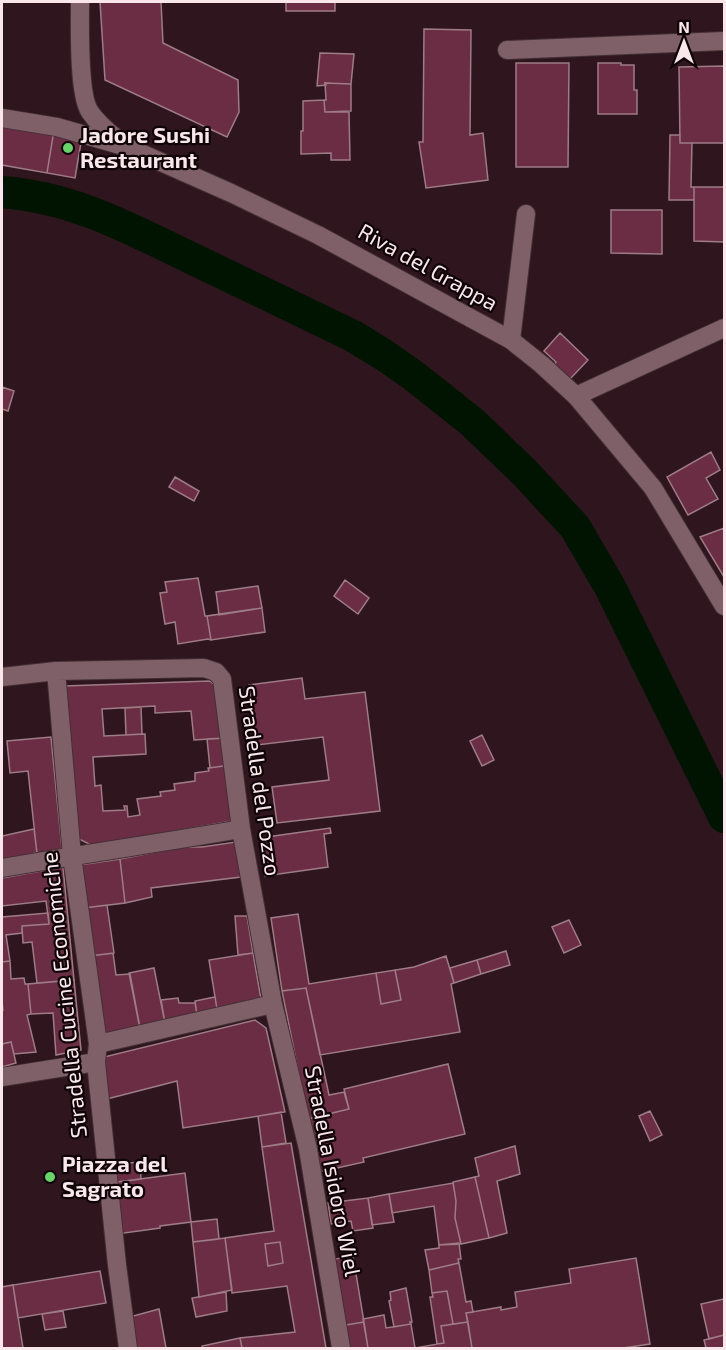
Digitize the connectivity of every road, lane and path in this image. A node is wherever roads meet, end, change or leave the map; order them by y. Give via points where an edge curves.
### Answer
1 (80, 2) edge
2 (724, 41) edge
3 (507, 50) dead end
4 (2, 118) edge
5 (127, 147) junction
6 (526, 214) dead end
7 (724, 328) edge
8 (511, 340) junction
9 (576, 396) junction
10 (724, 606) edge
11 (56, 671) junction
12 (2, 677) edge
13 (241, 829) junction
14 (72, 856) junction
15 (2, 868) edge
16 (273, 1004) junction
17 (97, 1053) junction
18 (2, 1077) edge
19 (128, 1348) edge
20 (341, 1348) edge

1 - 5 street via 85,101 104,129
2 - 3 street
4 - 5 street, Riva del Grappa via 57,127
5 - 8 street, Riva del Grappa via 318,235
6 - 8 street
7 - 9 street
8 - 9 street, Riva del Grappa
9 - 10 street, Riva del Grappa via 653,488
11 - 12 street, Stradella del Pozzo
11 - 13 street, Stradella del Pozzo via 204,668 216,672 222,679
11 - 14 street, Stradella Cucine Economiche
13 - 14 street
13 - 16 street, Stradella del Pozzo
14 - 15 street
14 - 17 street, Stradella Cucine Economiche
16 - 17 street
16 - 20 street, Stradella Isidoro Wiel via 308,1149
17 - 18 street
17 - 19 street, Stradella Cucine Economiche

